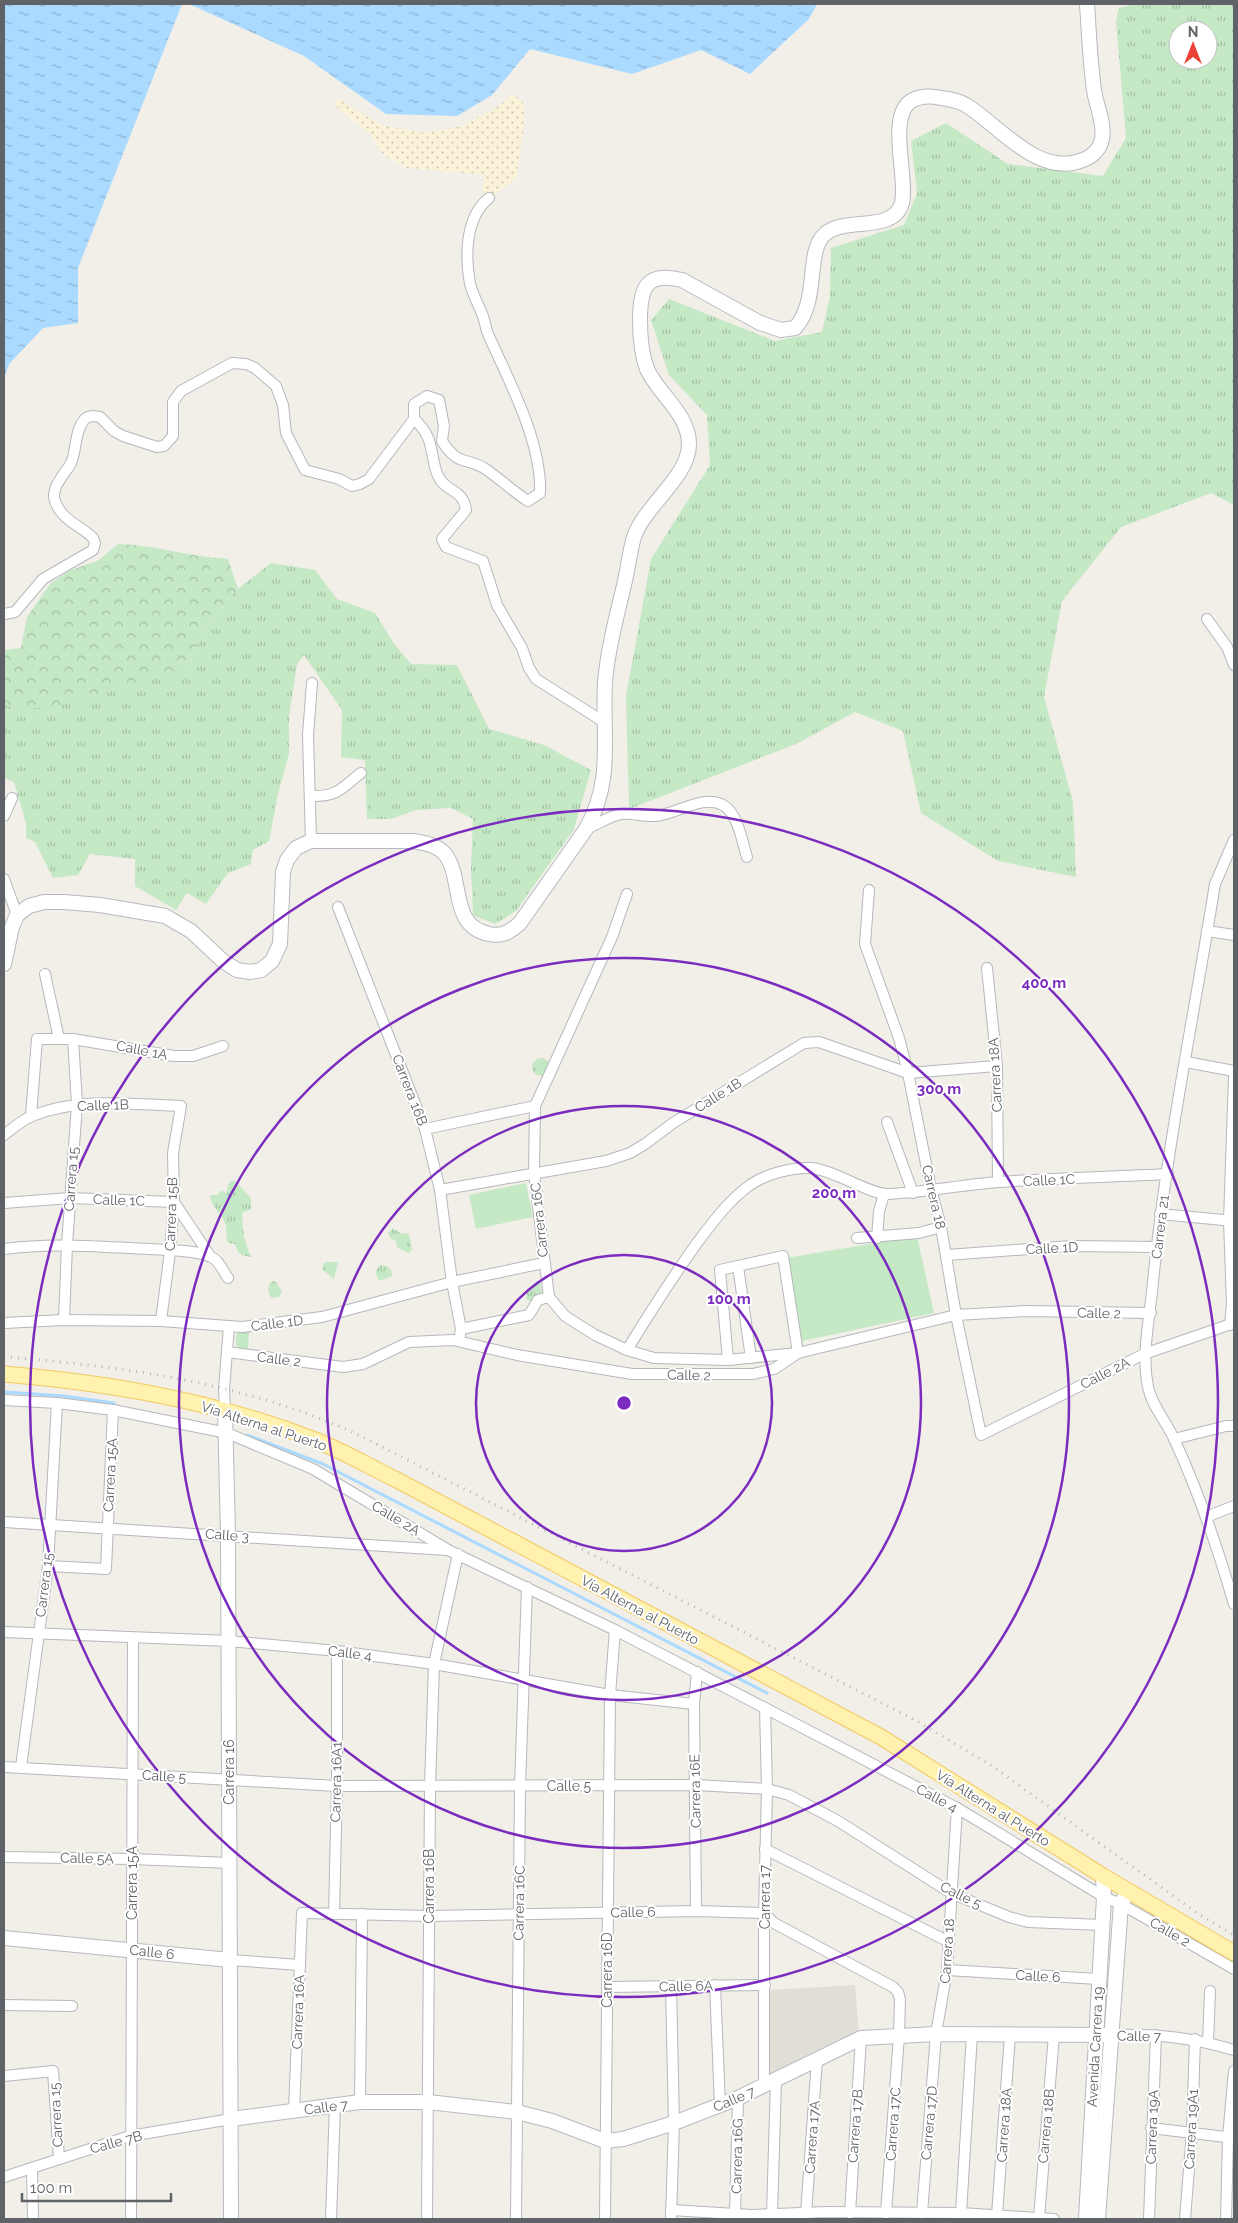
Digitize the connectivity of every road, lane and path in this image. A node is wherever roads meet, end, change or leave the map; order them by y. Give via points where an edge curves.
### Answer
1 (1087, 4) edge
2 (488, 198) dead end
3 (414, 419) junction
4 (4, 614) edge
5 (1207, 619) dead end
6 (1234, 665) edge
7 (312, 683) dead end
8 (604, 722) junction
9 (362, 773) dead end
10 (310, 796) junction
11 (12, 798) dead end
12 (4, 816) edge
13 (586, 829) junction
14 (311, 840) junction
15 (1234, 840) edge
16 (747, 857) dead end
17 (4, 879) edge
18 (869, 890) dead end
19 (627, 894) dead end
20 (338, 907) dead end
21 (17, 915) junction
22 (1207, 931) junction
23 (1234, 935) edge
24 (4, 964) edge
25 (987, 968) dead end
26 (45, 974) dead end
27 (59, 1039) junction
28 (72, 1039) junction
29 (223, 1046) dead end
30 (1186, 1062) junction
31 (996, 1066) junction
32 (1234, 1071) edge
33 (908, 1073) junction
34 (1234, 1076) edge
35 (77, 1104) junction
36 (181, 1106) joint
37 (535, 1106) junction
38 (31, 1116) junction
39 (886, 1122) dead end
40 (425, 1129) junction
41 (4, 1135) edge
42 (1233, 1159) edge
43 (534, 1173) junction
44 (1168, 1174) junction
45 (998, 1182) junction
46 (931, 1189) junction
47 (440, 1190) junction
48 (913, 1193) junction
49 (884, 1194) junction
50 (70, 1198) junction
51 (174, 1202) junction
52 (4, 1204) edge
53 (1160, 1214) junction
54 (1232, 1221) edge
55 (942, 1227) junction
56 (857, 1238) dead end
57 (877, 1238) junction
58 (66, 1245) junction
59 (1157, 1247) junction
60 (4, 1249) edge
61 (170, 1251) junction
62 (947, 1255) junction
63 (210, 1256) junction
64 (544, 1263) junction
65 (738, 1266) junction
66 (228, 1278) dead end
67 (452, 1282) junction
68 (549, 1297) junction
69 (1150, 1313) junction
70 (956, 1315) junction
71 (64, 1320) junction
72 (162, 1321) junction
73 (4, 1323) edge
74 (1232, 1324) edge
75 (229, 1326) junction
76 (461, 1329) junction
77 (460, 1341) junction
78 (627, 1350) junction
79 (227, 1352) junction
80 (798, 1352) junction
81 (1144, 1354) junction
82 (751, 1358) junction
83 (728, 1360) junction
84 (4, 1374) edge
85 (4, 1400) edge
86 (57, 1403) junction
87 (113, 1410) junction
88 (226, 1423) junction
89 (1234, 1426) edge
90 (981, 1435) joint
91 (1174, 1439) junction
92 (1234, 1506) edge
93 (1206, 1517) junction
94 (4, 1522) edge
95 (51, 1524) junction
96 (108, 1528) junction
97 (228, 1535) junction
98 (454, 1553) junction
99 (48, 1566) junction
100 (1230, 1575) edge
101 (527, 1588) junction
102 (1234, 1604) edge
103 (615, 1630) junction
104 (4, 1632) edge
105 (38, 1634) junction
106 (133, 1638) junction
107 (229, 1641) junction
108 (337, 1651) junction
109 (434, 1664) junction
110 (697, 1672) junction
111 (524, 1680) junction
112 (610, 1695) junction
113 (694, 1704) junction
114 (765, 1708) junction
115 (4, 1767) edge
116 (22, 1767) junction
117 (132, 1774) junction
118 (229, 1779) junction
119 (696, 1785) junction
120 (337, 1786) junction
121 (430, 1786) junction
122 (520, 1786) junction
123 (608, 1786) junction
124 (767, 1789) junction
125 (957, 1808) junction
126 (765, 1849) junction
127 (4, 1857) edge
128 (132, 1859) junction
129 (230, 1863) junction
130 (1102, 1876) junction
131 (951, 1893) junction
132 (1104, 1897) junction
133 (1124, 1898) junction
134 (696, 1911) junction
135 (607, 1912) junction
136 (302, 1913) joint
137 (764, 1913) junction
138 (334, 1914) junction
139 (362, 1914) junction
140 (519, 1915) junction
141 (429, 1916) junction
142 (1102, 1926) junction
143 (4, 1938) edge
144 (949, 1942) junction
145 (131, 1950) junction
146 (1234, 1953) edge
147 (230, 1960) junction
148 (300, 1965) junction
149 (1234, 1969) edge
150 (947, 1970) junction
151 (1098, 1979) junction
152 (715, 1985) junction
153 (765, 1985) junction
154 (672, 1986) junction
155 (607, 1987) junction
156 (1210, 1990) dead end
157 (4, 2006) edge
158 (72, 2006) dead end
159 (936, 2034) junction
160 (972, 2034) junction
161 (1010, 2034) junction
162 (1156, 2034) junction
163 (899, 2035) junction
164 (1054, 2035) junction
165 (1095, 2035) junction
166 (1112, 2035) junction
167 (861, 2038) junction
168 (1195, 2039) junction
169 (1208, 2042) junction
170 (1234, 2050) edge
171 (818, 2059) junction
172 (1234, 2071) edge
173 (4, 2076) edge
174 (770, 2083) junction
175 (738, 2098) junction
176 (360, 2102) junction
177 (428, 2102) junction
178 (334, 2105) junction
179 (720, 2105) junction
180 (294, 2111) junction
181 (516, 2112) junction
182 (230, 2119) junction
183 (674, 2123) junction
184 (1151, 2128) junction
185 (1192, 2131) junction
186 (130, 2136) junction
187 (1231, 2137) edge
188 (604, 2141) junction
189 (59, 2158) junction
190 (32, 2169) junction
191 (4, 2177) edge
192 (850, 2213) junction
193 (886, 2213) junction
194 (922, 2213) junction
195 (961, 2213) junction
196 (735, 2214) junction
197 (772, 2214) junction
198 (806, 2214) junction
199 (671, 2215) edge
200 (996, 2215) junction
201 (712, 2216) edge
202 (827, 2216) edge
203 (867, 2216) edge
204 (752, 2217) edge
205 (788, 2217) edge
206 (1039, 2218) junction
207 (32, 2219) edge
208 (131, 2219) edge
209 (231, 2219) edge
210 (331, 2219) edge
211 (427, 2219) edge
212 (516, 2219) edge
213 (604, 2219) edge
214 (1054, 2219) edge
215 (1086, 2219) edge
216 (1098, 2219) edge
217 (1149, 2219) edge
218 (1185, 2219) edge
219 (1226, 2219) edge

1 - 8 street via 1094,91 1102,137 1099,148 1090,157 1077,163 1060,164 1044,160 1027,152 964,104 931,96 912,101 903,110 900,126 902,203 895,215 883,221 837,228 825,234 817,246 809,304 804,319 795,328 781,330 760,323 682,280 658,278 643,288 640,300 642,356 648,371 686,428 689,444 679,472 643,519 634,537 610,644
2 - 3 street via 481,204 471,224 467,258 471,286 487,332 522,410 540,477 540,494 528,501 486,470 454,456 442,441 444,426 439,400 427,396 414,404
3 - 4 street via 369,478 352,486 305,470 286,433 276,386 246,364 232,363 181,391 173,402 173,436 164,446 157,447 123,436 100,417 90,416 79,431 72,462 54,490 54,500 63,516 93,538 93,550 43,579 15,612
3 - 8 street via 423,427 443,485 465,500 466,510 447,530 443,544 483,561 497,605 536,679
5 - 6 street via 1228,647
7 - 10 street via 308,735
8 - 13 street via 602,793
9 - 10 street via 334,794
10 - 14 street
11 - 12 street
13 - 14 street via 520,923 497,936 478,932 468,923 459,903 451,863 443,852 430,844
13 - 16 street via 623,814 668,814 707,801 723,805 732,813
14 - 21 street via 296,848 287,860 283,872 280,944 272,961 262,970 237,970 191,931 164,916 100,905 54,902 29,906
15 - 22 street, Carrera 21 via 1215,884
17 - 21 street
18 - 33 street, Carrera 18 via 865,944 899,1038
19 - 37 street, Carrera 16C via 612,936
20 - 40 street, Carrera 16B
21 - 24 street
22 - 23 street
22 - 30 street, Carrera 21
25 - 31 street, Carrera 18A
26 - 27 street
27 - 28 street, Calle 1A
27 - 38 street, Calle 1A via 37,1039
28 - 29 street, Calle 1A via 174,1056 193,1056
28 - 35 street, Carrera 15
30 - 32 street
30 - 44 street, Carrera 21
31 - 33 street, Calle 1B
31 - 45 street, Carrera 18A
33 - 43 street, Calle 1B via 819,1042 804,1043 630,1153 606,1161
33 - 46 street, Carrera 18
34 - 42 street
35 - 36 street, Calle 1B via 112,1102
35 - 38 street, Calle 1B
35 - 50 street, Carrera 15
36 - 51 street, Carrera 15B via 173,1153
37 - 40 street
37 - 43 street, Carrera 16C
38 - 41 street, Calle 1B
39 - 48 street
40 - 47 street, Carrera 16B
42 - 54 street
43 - 47 street, Calle 1B
43 - 64 street, Carrera 16C
44 - 45 street, Calle 1C
44 - 53 street, Carrera 21
45 - 46 street, Calle 1C
46 - 48 street, Calle 1C
46 - 55 street, Carrera 18
47 - 67 street, Carrera 16B
48 - 49 street, Calle 1C
49 - 57 street
49 - 78 street via 827,1171 811,1168 790,1169 749,1185 718,1214
50 - 51 street, Calle 1C
50 - 52 street, Calle 1C
50 - 58 street, Carrera 15
51 - 61 street, Carrera 15B
51 - 63 street
53 - 54 street
53 - 59 street, Carrera 21
54 - 74 street
55 - 57 street
55 - 62 street, Carrera 18
56 - 57 street
58 - 60 street via 36,1244
58 - 61 street
58 - 71 street, Carrera 15
59 - 62 street, Calle 1D via 1071,1246
59 - 69 street, Carrera 21
61 - 63 street
61 - 72 street, Carrera 15B
62 - 70 street, Carrera 18
63 - 66 street via 216,1259
64 - 67 street, Calle 1D
64 - 68 street, Carrera 16C
65 - 80 street via 783,1256
65 - 82 street
65 - 83 street via 720,1270
67 - 75 street, Calle 1D via 322,1317
67 - 76 street, Carrera 16B
68 - 76 street via 538,1300 529,1315
68 - 78 street via 564,1316 595,1336
69 - 70 street, Calle 2 via 1025,1311
69 - 81 street, Carrera 21
70 - 80 street, Calle 2
70 - 90 street, Carrera 18
71 - 72 street, Calle 1D
71 - 73 street, Calle 1D
72 - 75 street, Calle 1D
74 - 81 street, Calle 2A
75 - 79 street, Carrera 16
76 - 77 street, Carrera 16B
77 - 79 street, Calle 2 via 409,1342 363,1364 343,1367
77 - 80 street, Calle 2 via 517,1355 632,1374 753,1374 774,1369
78 - 83 street via 654,1358
79 - 88 street, Carrera 16
80 - 82 street
81 - 90 street, Calle 2A
81 - 91 street, Carrera 21 via 1148,1388
82 - 83 street
84 - 88 main road, Vía Alterna al Puerto via 120,1388
85 - 86 street, Calle 2A
86 - 87 street, Calle 2A
86 - 95 street, Carrera 15
87 - 88 street, Calle 2A
87 - 96 street, Carrera 15A
88 - 97 street, Carrera 16
88 - 98 street, Calle 2A via 313,1469
88 - 130 main road, Vía Alterna al Puerto via 316,1440 414,1489 880,1737
89 - 91 street
91 - 93 street, Carrera 21
92 - 93 street
93 - 100 street, Carrera 21
94 - 95 street, Calle 3
95 - 96 street, Calle 3
95 - 99 street, Carrera 15
96 - 97 street, Calle 3
96 - 99 street, Carrera 15A via 106,1569
97 - 98 street, Calle 3
97 - 107 street, Carrera 16
98 - 101 street, Calle 2A
98 - 109 street, Carrera 16B
99 - 105 street, Carrera 15
100 - 102 street, Carrera 21
101 - 103 street, Calle 2A
101 - 111 street, Carrera 16C
103 - 110 street, Calle 2A
103 - 112 street, Carrera 16D
104 - 105 street, Calle 4
105 - 106 street, Calle 4
105 - 116 street, Carrera 15
106 - 107 street, Calle 4
106 - 117 street, Carrera 15A
107 - 108 street, Calle 4
107 - 118 street, Carrera 16
108 - 109 street, Calle 4
108 - 120 street, Carrera 16A1
109 - 111 street, Calle 4
109 - 121 street, Carrera 16B
110 - 113 street, Carrera 16E
110 - 114 street, Calle 2A
111 - 112 street, Calle 4
111 - 122 street, Carrera 16C
112 - 113 street, Calle 4
112 - 123 street, Carrera 16D
113 - 119 street, Carrera 16E
114 - 124 street, Carrera 17
114 - 125 street, Calle 4
115 - 116 street, Calle 5
116 - 117 street, Calle 5
117 - 118 street, Calle 5
117 - 128 street, Carrera 15A
118 - 120 street, Calle 5
118 - 129 street, Carrera 16
119 - 123 street, Calle 5
119 - 124 street, Calle 5
119 - 134 street, Carrera 16E
120 - 121 street, Calle 5
120 - 138 street, Carrera 16A1
121 - 122 street, Calle 5
121 - 141 street, Carrera 16B
122 - 123 street, Calle 5
122 - 140 street, Carrera 16C
123 - 135 street, Carrera 16D
124 - 126 street, Carrera 17
124 - 131 street, Calle 5 via 790,1796 838,1821
125 - 131 street, Carrera 18
125 - 132 street, Calle 4
126 - 137 street, Carrera 17
126 - 144 street
127 - 128 street, Calle 5A
128 - 129 street, Calle 5A
128 - 145 street, Carrera 15A
129 - 147 street, Carrera 16
130 - 132 street, Avenida Carrera 19
130 - 133 main road, Vía Alterna al Puerto
131 - 142 street, Calle 5 via 1028,1922
131 - 144 street, Carrera 18
132 - 133 street, Calle 2
132 - 142 street, Avenida Carrera 19
133 - 146 main road, Vía Alterna al Puerto
133 - 149 street, Calle 2
133 - 166 street, Avenida Carrera 19
134 - 135 street, Calle 6
134 - 137 street, Calle 6
135 - 140 street, Calle 6
135 - 155 street, Carrera 16D
136 - 138 street, Calle 6
136 - 148 street, Carrera 16A
137 - 153 street, Carrera 17
137 - 163 street via 774,1923 893,1987 900,1999
138 - 139 street, Calle 6
139 - 141 street, Calle 6
139 - 176 street
140 - 141 street, Calle 6
140 - 181 street, Carrera 16C
141 - 177 street, Carrera 16B
142 - 151 street, Avenida Carrera 19
143 - 145 street, Calle 6
144 - 150 street, Carrera 18
145 - 147 street, Calle 6
145 - 186 street, Carrera 15A
147 - 148 street, Calle 6
147 - 182 street, Carrera 16
148 - 180 street, Carrera 16A
150 - 151 street, Calle 6
150 - 159 street, Carrera 18
151 - 165 street, Avenida Carrera 19
152 - 153 street, Calle 6A
152 - 154 street, Calle 6A
152 - 179 street
153 - 174 street, Carrera 17
154 - 155 street, Calle 6A
154 - 183 street
155 - 188 street, Carrera 16D
156 - 169 street
157 - 158 street
159 - 160 street, Calle 7
159 - 163 street, Calle 7
159 - 194 street, Carrera 17D
160 - 161 street, Calle 7
160 - 195 street
161 - 164 street, Calle 7
161 - 200 street, Carrera 18A
162 - 166 street, Calle 7
162 - 168 street, Calle 7
162 - 184 street, Carrera 19A
163 - 167 street, Calle 7
163 - 193 street, Carrera 17C
164 - 165 street, Calle 7
164 - 206 street, Carrera 18B
165 - 166 street, Calle 7
165 - 215 street, Avenida Carrera 19
166 - 216 street, Avenida Carrera 19
167 - 171 street, Calle 7
167 - 192 street, Carrera 17B
168 - 169 street, Calle 7
168 - 185 street, Carrera 19A1
169 - 170 street, Calle 7
171 - 174 street, Calle 7
171 - 198 street, Carrera 17A
172 - 187 street
173 - 189 street, Carrera 15 via 53,2071
174 - 175 street, Calle 7
174 - 197 street, Carrera 17
175 - 179 street, Calle 7
175 - 196 street, Carrera 16G
176 - 177 street, Calle 7
176 - 178 street, Calle 7
177 - 181 street, Calle 7
177 - 211 street, Carrera 16B
178 - 180 street, Calle 7
178 - 210 street
179 - 183 street, Calle 7
180 - 182 street, Calle 7
181 - 188 street, Calle 7 via 552,2121
181 - 212 street, Carrera 16C
182 - 186 street, Calle 7B
182 - 209 street, Carrera 16
183 - 188 street, Calle 7 via 623,2139
183 - 199 street
184 - 185 street
184 - 217 street, Carrera 19A
185 - 187 street
185 - 218 street, Carrera 19A1
186 - 189 street, Calle 7B
186 - 208 street, Carrera 15A
187 - 219 street
188 - 213 street, Carrera 16D
189 - 190 street, Calle 7B
190 - 191 street, Calle 7B
190 - 207 street
192 - 202 street
192 - 203 street
193 - 194 street
193 - 203 street
194 - 195 street
195 - 200 street
196 - 201 street
196 - 204 street
197 - 204 street
197 - 205 street
198 - 202 street
198 - 205 street
199 - 201 street
200 - 206 street
206 - 214 street

